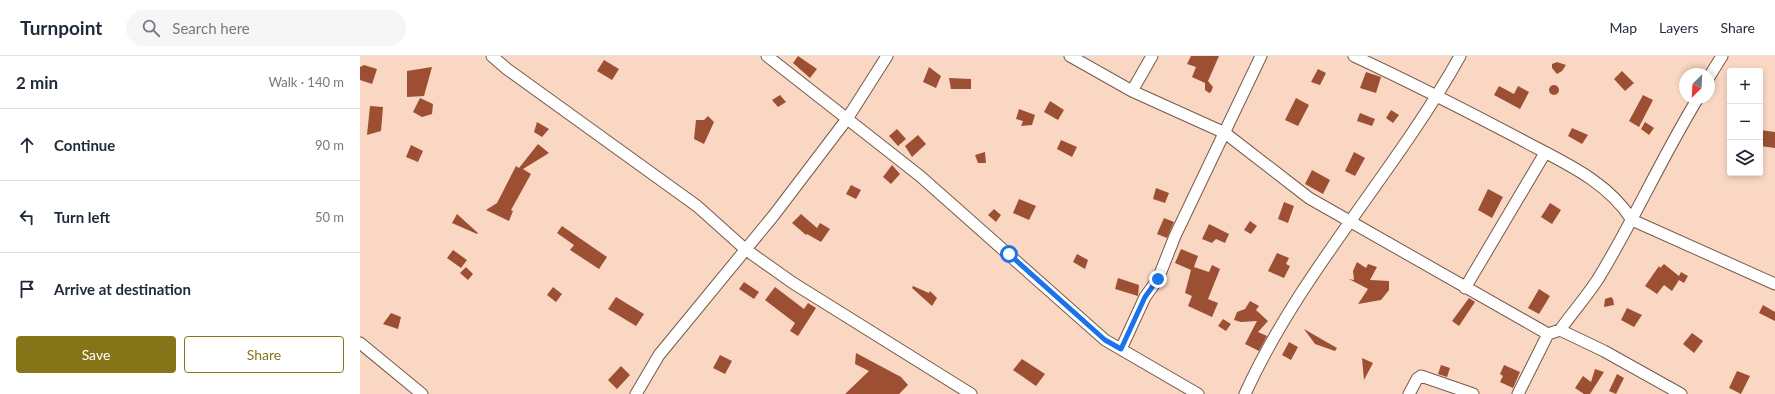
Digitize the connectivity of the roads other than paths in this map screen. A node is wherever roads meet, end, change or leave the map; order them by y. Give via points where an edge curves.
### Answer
1 (492, 56) edge
2 (768, 56) edge
3 (887, 56) edge
4 (1070, 56) edge
5 (1152, 56) edge
6 (1261, 56) edge
7 (1354, 56) edge
8 (1460, 56) edge
9 (1722, 56) edge
10 (1715, 68) edge
11 (1132, 91) junction
12 (1438, 95) junction
13 (1694, 104) edge
14 (847, 119) junction
15 (1225, 133) junction
16 (1545, 153) junction
17 (1632, 220) junction
18 (1349, 221) junction
19 (745, 249) junction
20 (1775, 284) edge
21 (1465, 288) junction
22 (1560, 330) junction
23 (1548, 334) junction
24 (360, 343) edge
25 (1121, 349) junction
26 (422, 394) edge
27 (636, 394) edge
28 (971, 394) edge
29 (1198, 394) edge
30 (1245, 394) edge
31 (1409, 394) edge
32 (1473, 394) edge
33 (1518, 394) edge
34 (1681, 394) edge

1 - 19 street via 697,206
2 - 14 street
3 - 14 street
4 - 11 street
5 - 11 street
6 - 15 street
7 - 12 street
8 - 12 street
9 - 10 street
11 - 15 street
12 - 16 street
12 - 18 street
13 - 17 street via 1673,139
14 - 19 street
14 - 25 street via 920,176 1105,340
15 - 18 street via 1309,198
15 - 25 street via 1175,236 1158,279 1145,297
16 - 17 street via 1588,176 1624,208
16 - 21 street
17 - 20 street
17 - 22 street via 1597,280
18 - 21 street
18 - 30 street via 1286,315
19 - 27 street via 660,355
19 - 28 street via 793,283
21 - 23 street
22 - 23 street
22 - 34 street via 1604,351
23 - 33 street
24 - 26 street
25 - 29 street
31 - 32 street via 1421,376

